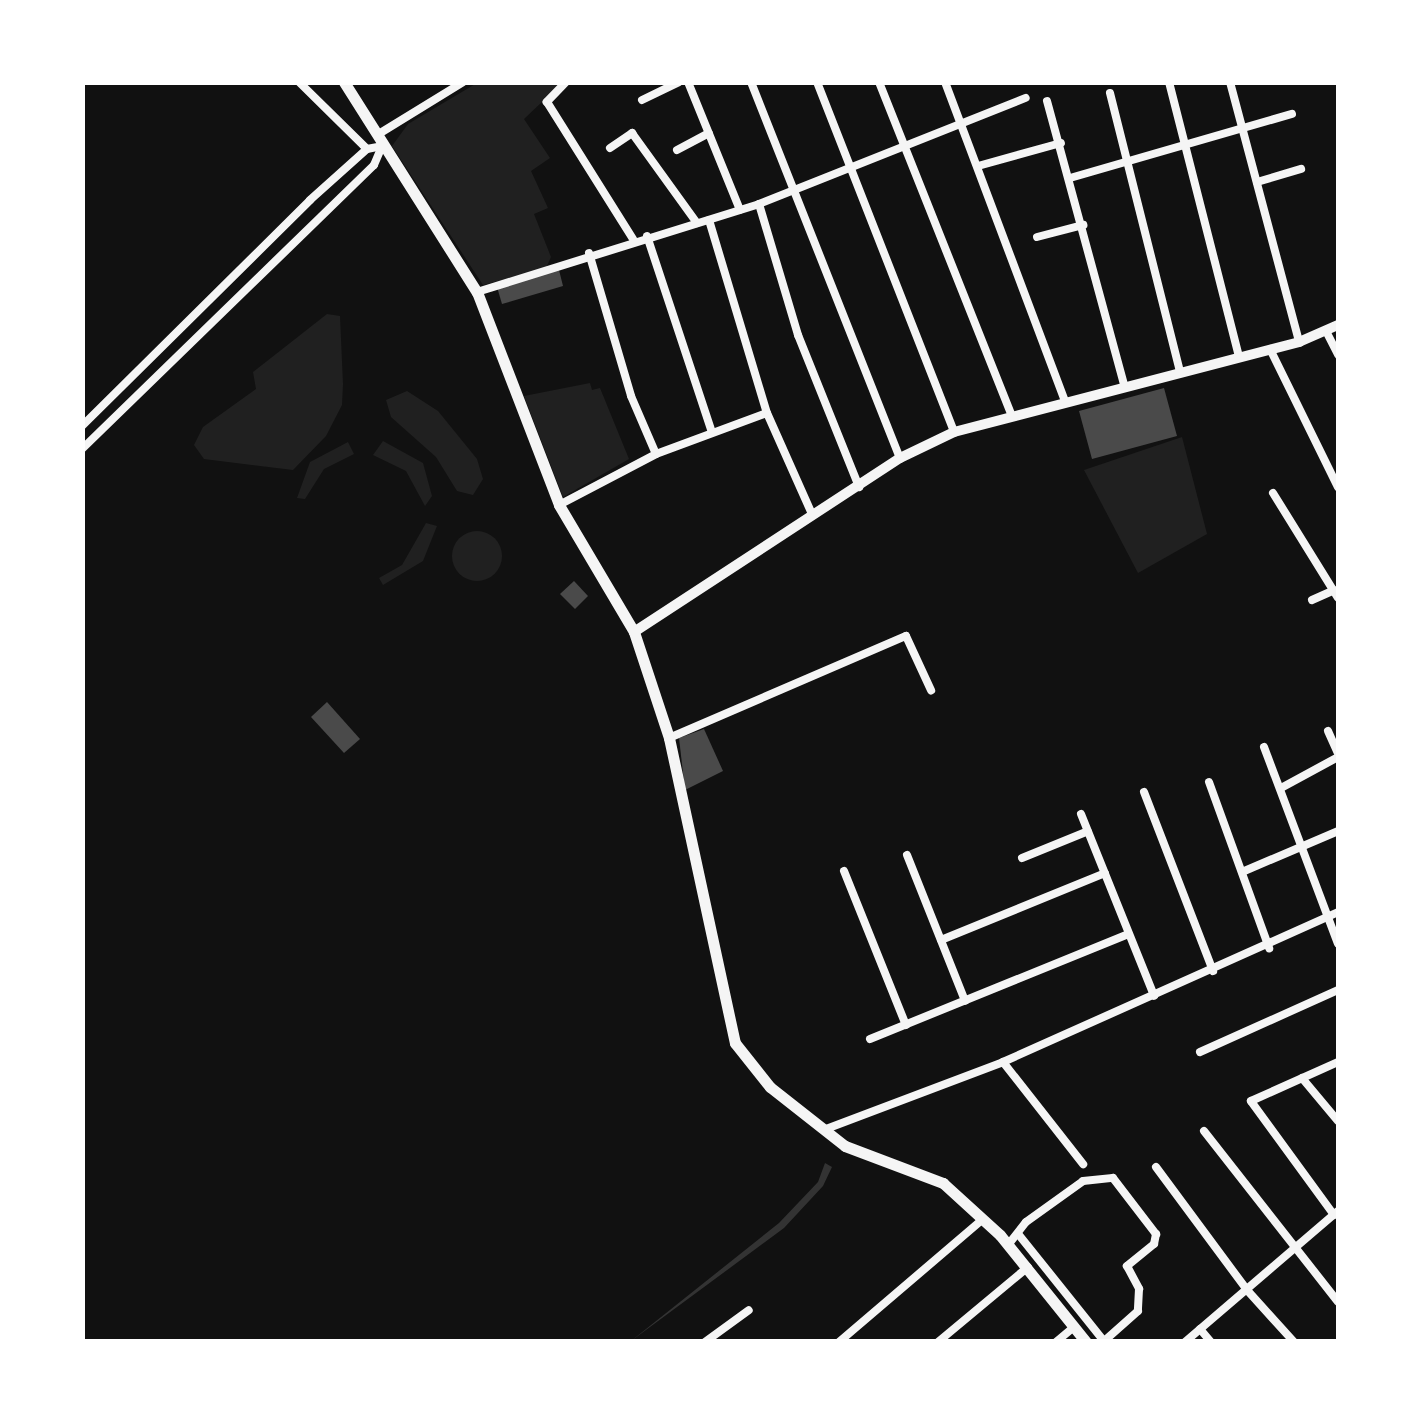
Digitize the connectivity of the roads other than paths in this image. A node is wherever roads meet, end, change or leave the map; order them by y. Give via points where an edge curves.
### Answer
1 (299, 82) edge
2 (344, 82) edge
3 (463, 82) edge
4 (566, 82) edge
5 (679, 82) edge
6 (688, 82) edge
7 (751, 82) edge
8 (818, 82) edge
9 (879, 82) edge
10 (945, 82) edge
11 (1169, 82) edge
12 (1230, 82) edge
13 (1110, 93) dead end
14 (1026, 98) dead end
15 (642, 100) dead end
16 (1047, 101) dead end
17 (1292, 114) dead end
18 (960, 123) junction
19 (1242, 128) junction
20 (709, 133) junction
21 (378, 141) junction
22 (1061, 143) junction
23 (1186, 144) junction
24 (904, 146) junction
25 (367, 148) junction
26 (610, 148) dead end
27 (676, 150) dead end
28 (1126, 162) junction
29 (978, 166) junction
30 (1301, 169) dead end
31 (850, 170) junction
32 (1070, 178) junction
33 (1257, 182) junction
34 (795, 190) junction
35 (759, 204) junction
36 (740, 210) junction
37 (708, 220) junction
38 (696, 222) junction
39 (1083, 226) junction
40 (647, 236) junction
41 (1037, 236) dead end
42 (634, 239) junction
43 (589, 253) junction
44 (477, 292) junction
45 (1338, 325) edge
46 (1326, 331) junction
47 (1299, 342) junction
48 (1270, 349) junction
49 (1239, 356) junction
50 (1338, 356) edge
51 (1180, 372) junction
52 (1124, 385) junction
53 (1065, 402) junction
54 (767, 413) junction
55 (1012, 418) junction
56 (82, 426) edge
57 (712, 432) junction
58 (954, 432) junction
59 (82, 449) edge
60 (656, 454) junction
61 (900, 458) junction
62 (1338, 486) edge
63 (859, 487) junction
64 (1273, 493) dead end
65 (560, 505) junction
66 (812, 514) junction
67 (1337, 592) edge
68 (1312, 600) dead end
69 (634, 632) junction
70 (931, 690) dead end
71 (1328, 731) dead end
72 (669, 738) junction
73 (1264, 747) dead end
74 (1338, 755) edge
75 (1209, 782) dead end
76 (1281, 788) junction
77 (1144, 792) dead end
78 (1080, 814) dead end
79 (1088, 831) junction
80 (1338, 831) edge
81 (1304, 849) junction
82 (907, 855) dead end
83 (1022, 858) dead end
84 (844, 871) dead end
85 (1242, 872) junction
86 (1104, 874) junction
87 (1338, 912) edge
88 (1328, 918) junction
89 (1129, 934) junction
90 (941, 940) junction
91 (1338, 944) edge
92 (1269, 948) junction
93 (1213, 971) junction
94 (1338, 990) edge
95 (1154, 996) junction
96 (965, 1001) junction
97 (906, 1024) junction
98 (870, 1039) dead end
99 (1200, 1052) dead end
100 (1004, 1062) junction
101 (1338, 1062) edge
102 (1302, 1078) junction
103 (1338, 1121) edge
104 (826, 1130) junction
105 (1204, 1132) dead end
106 (1083, 1164) dead end
107 (1156, 1167) dead end
108 (1337, 1213) edge
109 (983, 1219) junction
110 (1020, 1235) junction
111 (1008, 1245) junction
112 (1293, 1252) junction
113 (1028, 1267) junction
114 (1247, 1290) junction
115 (1338, 1302) edge
116 (749, 1310) dead end
117 (1074, 1327) junction
118 (1200, 1328) junction
119 (1104, 1341) edge
120 (705, 1342) edge
121 (839, 1342) edge
122 (938, 1342) edge
123 (1056, 1342) edge
124 (1086, 1342) edge
125 (1185, 1342) edge
126 (1212, 1342) edge
127 (1294, 1342) edge

1 - 25 street
2 - 21 main road
3 - 21 street
4 - 42 street via 547,102
5 - 15 street
6 - 20 street
7 - 34 street
8 - 31 street
9 - 24 street
10 - 18 street
11 - 23 street
12 - 19 street
13 - 28 street
14 - 18 street
16 - 22 street
17 - 19 street
18 - 24 street
18 - 29 street
19 - 23 street
19 - 33 street
20 - 27 street
20 - 36 street
21 - 25 street
21 - 44 main road
21 - 59 street via 374,165
22 - 29 street
22 - 32 street
23 - 28 street
23 - 49 street
24 - 31 street
24 - 55 street
25 - 56 street
26 - 38 street via 632,133
28 - 32 street
28 - 51 street
29 - 53 street
30 - 33 street
31 - 34 street
31 - 58 street
32 - 39 street
33 - 47 street
34 - 35 street
34 - 61 street
35 - 36 street
35 - 63 street via 798,335
36 - 37 street
37 - 38 street
37 - 54 street
38 - 40 street
39 - 41 street
39 - 52 street
40 - 42 street
40 - 57 street
42 - 43 street
43 - 44 street
43 - 60 street via 631,396
44 - 65 main road
45 - 46 street
46 - 47 street
46 - 50 street
47 - 48 street
48 - 49 street
48 - 62 street
49 - 51 street
51 - 52 street
52 - 53 street
53 - 55 street
54 - 57 street
54 - 66 street
55 - 58 street
57 - 60 street
58 - 61 street
60 - 65 street
61 - 63 street
63 - 66 street
64 - 67 street
65 - 69 main road
66 - 69 street
67 - 68 street
69 - 72 main road
70 - 72 street via 906,636
71 - 74 street
72 - 104 main road via 735,1042 770,1087
73 - 76 street
74 - 76 street
75 - 85 street
76 - 81 street
77 - 93 street
78 - 79 street
79 - 83 street
79 - 86 street
80 - 81 street
81 - 85 street
81 - 88 street
82 - 90 street
84 - 97 street
85 - 92 street
86 - 89 street
86 - 90 street
87 - 88 street
88 - 91 street
88 - 92 street
89 - 95 street
89 - 96 street
90 - 96 street
92 - 93 street
93 - 95 street
94 - 99 street
95 - 100 street
96 - 97 street
97 - 98 street
100 - 104 street
100 - 106 street
101 - 102 street
102 - 103 street
102 - 108 street via 1251,1101
104 - 109 main road via 845,1146 943,1183
105 - 112 street
107 - 114 street
108 - 112 street
109 - 111 main road
109 - 121 street
110 - 111 street
110 - 119 street
110 - 119 street via 1026,1222 1083,1181 1113,1178 1156,1234 1154,1244 1126,1266 1139,1289 1138,1311
111 - 113 main road
112 - 114 street
112 - 115 street
113 - 117 main road
113 - 122 street
114 - 118 street
114 - 127 street
116 - 120 street
117 - 123 street
117 - 124 main road
118 - 125 street
118 - 126 street

